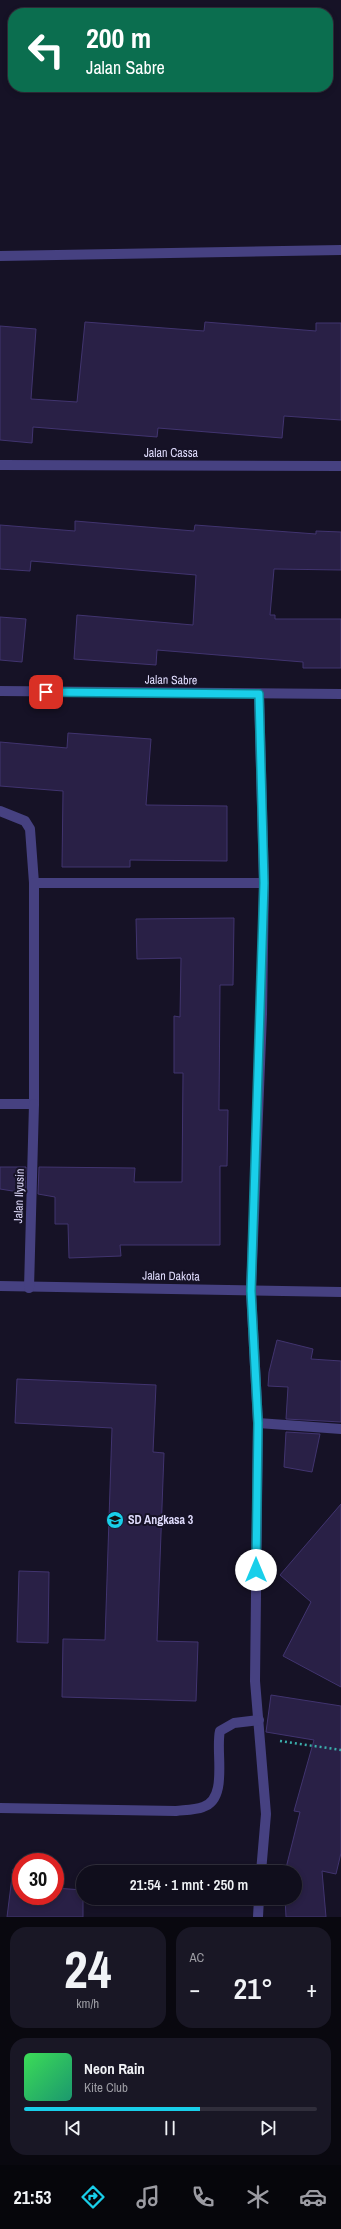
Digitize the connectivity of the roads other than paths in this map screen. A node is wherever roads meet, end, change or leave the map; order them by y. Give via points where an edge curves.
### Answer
1 (341, 250) edge
2 (0, 256) edge
3 (0, 465) edge
4 (341, 466) edge
5 (0, 691) edge
6 (259, 694) junction
7 (341, 694) edge
8 (0, 811) edge
9 (34, 883) junction
10 (264, 883) junction
11 (0, 1104) edge
12 (34, 1104) junction
13 (0, 1286) edge
14 (29, 1288) junction
15 (251, 1291) junction
16 (341, 1292) edge
17 (258, 1423) junction
18 (341, 1428) edge
19 (259, 1720) junction
20 (0, 1808) edge
21 (262, 1865) edge
22 (259, 1905) edge
23 (258, 1917) edge

1 - 2 street
3 - 4 street, Jalan Cassa
5 - 6 street, Jalan Sabre
6 - 7 street, Jalan Sabre
6 - 10 street
8 - 9 street, Jalan Ilyusin via 25,821 30,829
9 - 10 street
9 - 12 street, Jalan Ilyusin
10 - 15 street
11 - 12 street
12 - 14 street, Jalan Ilyusin
13 - 14 street, Jalan Dakota
14 - 15 street, Jalan Dakota
15 - 16 street, Jalan Dakota
15 - 17 street
17 - 18 street
17 - 19 street via 255,1681
19 - 20 street via 234,1723 220,1730 218,1786 214,1800 204,1807 176,1811
19 - 21 street via 266,1814
22 - 23 street

